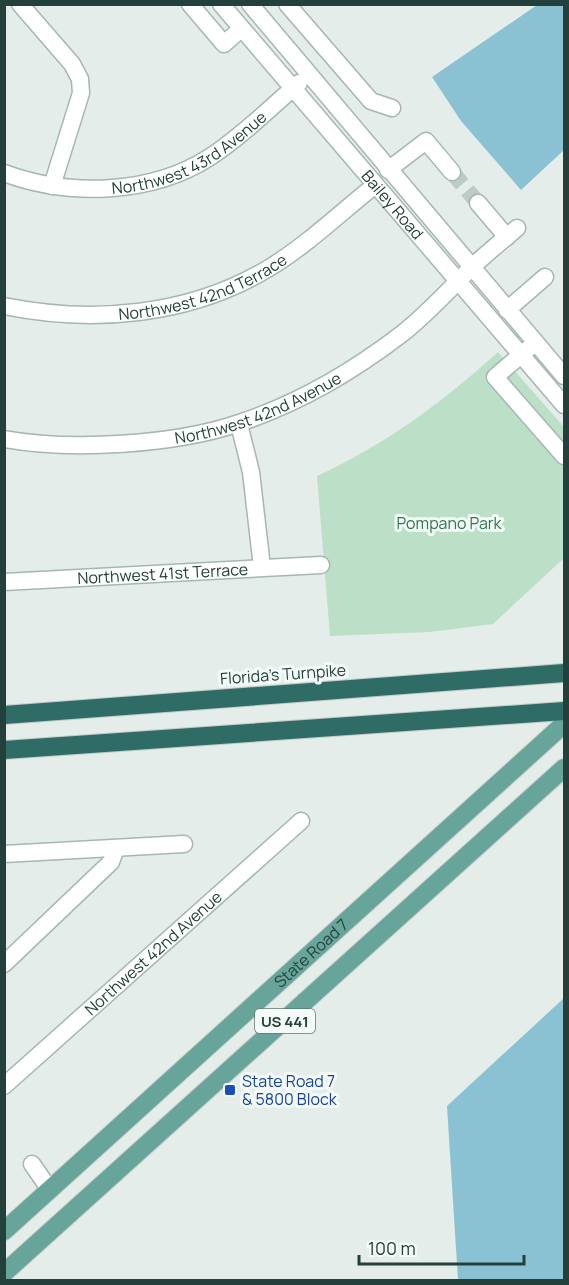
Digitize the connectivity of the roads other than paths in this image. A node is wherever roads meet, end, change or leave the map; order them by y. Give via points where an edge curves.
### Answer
1 (21, 4) edge
2 (190, 4) edge
3 (220, 4) edge
4 (250, 4) edge
5 (287, 4) edge
6 (241, 29) junction
7 (309, 75) junction
8 (292, 89) junction
9 (392, 108) dead end
10 (388, 170) junction
11 (452, 172) tunnel mouth
12 (4, 173) edge
13 (52, 186) junction
14 (374, 186) junction
15 (478, 203) tunnel mouth
16 (471, 268) junction
17 (545, 277) dead end
18 (458, 282) junction
19 (4, 306) edge
20 (507, 310) junction
21 (536, 342) junction
22 (521, 355) junction
23 (564, 376) edge
24 (564, 405) edge
25 (238, 424) junction
26 (4, 439) edge
27 (564, 456) edge
28 (321, 565) dead end
29 (262, 567) junction
30 (4, 582) edge
31 (564, 673) edge
32 (564, 711) edge
33 (4, 715) edge
34 (564, 724) edge
35 (4, 750) edge
36 (564, 768) edge
37 (301, 820) dead end
38 (184, 844) dead end
39 (116, 848) junction
40 (4, 854) edge
41 (4, 964) edge
42 (4, 1086) edge
43 (32, 1164) dead end
44 (50, 1190) junction
45 (4, 1231) edge
46 (4, 1274) edge

1 - 13 street via 80,79 81,93
2 - 6 street via 224,44
3 - 6 street, Bailey Road
4 - 7 street, Bailey Road
5 - 9 street via 371,101
6 - 8 street, Bailey Road
7 - 8 street, Northwest 43rd Avenue
7 - 10 street, Bailey Road
8 - 13 street, Northwest 43rd Avenue via 209,157 170,175 93,190
8 - 14 street, Bailey Road
10 - 11 street via 426,141
10 - 16 street, Bailey Road
12 - 13 street, Northwest 43rd Avenue
14 - 18 street, Bailey Road
14 - 19 street, Northwest 42nd Terrace via 269,268 203,298 151,311 91,317
15 - 16 street, Northwest 42nd Avenue via 512,233
16 - 18 street, Northwest 42nd Avenue
16 - 20 street, Bailey Road
17 - 20 street
18 - 22 street, Bailey Road
18 - 25 street, Northwest 42nd Avenue via 404,332 356,366 300,398
20 - 21 street, Bailey Road
21 - 22 street
21 - 23 street, Bailey Road
22 - 24 street, Bailey Road
22 - 27 street via 495,377
25 - 26 street, Northwest 42nd Avenue via 116,445 32,444
25 - 29 street via 251,472
28 - 29 street, Northwest 41st Terrace
29 - 30 street, Northwest 41st Terrace
31 - 33 highway, Florida's Turnpike
32 - 35 highway
34 - 44 main road, State Road 7 / US 441
36 - 46 main road, State Road 7 / US 441
37 - 42 street, Northwest 42nd Avenue
38 - 39 street
39 - 40 street
39 - 41 street via 111,862
43 - 44 street
44 - 45 main road, State Road 7 / US 441

